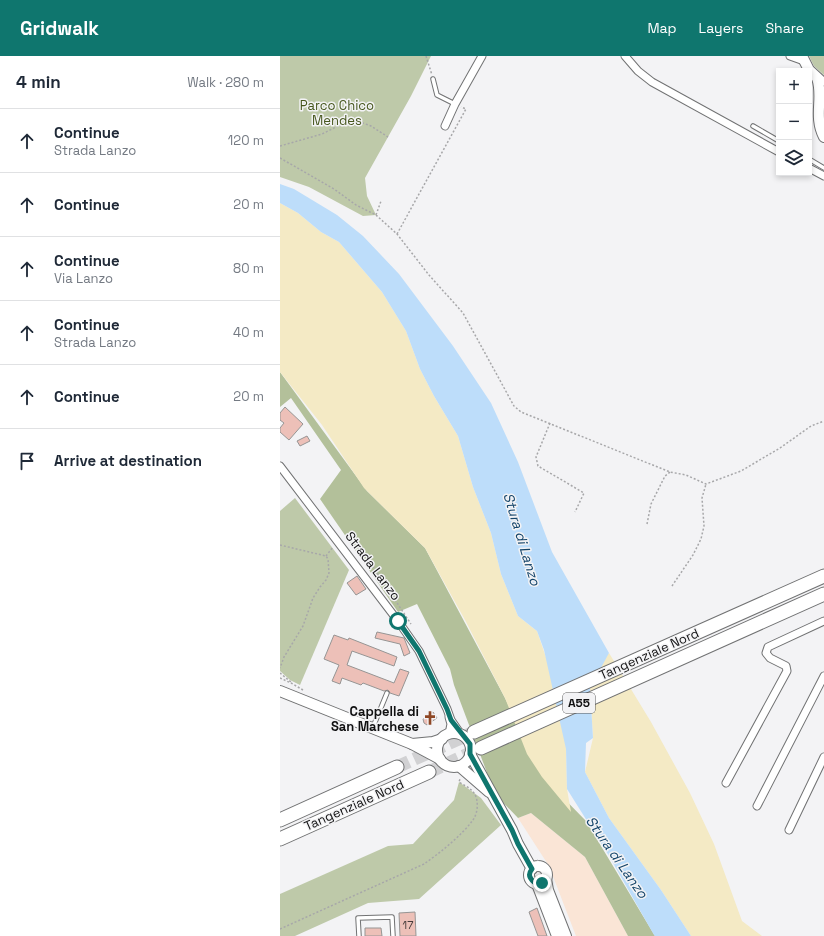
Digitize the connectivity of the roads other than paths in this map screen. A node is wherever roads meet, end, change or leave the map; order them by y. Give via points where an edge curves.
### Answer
1 (482, 56) edge
2 (625, 56) edge
3 (790, 56) edge
4 (803, 59) edge
5 (433, 79) road end
6 (820, 80) edge
7 (455, 104) junction
8 (445, 126) dead end
9 (753, 126) dead end
10 (824, 138) edge
11 (777, 140) edge
12 (776, 150) edge
13 (812, 161) edge
14 (824, 168) edge
15 (812, 170) edge
16 (824, 176) edge
17 (280, 466) edge
18 (824, 576) edge
19 (824, 594) edge
20 (824, 621) edge
21 (824, 676) edge
22 (282, 692) edge
23 (387, 693) dead end
24 (447, 709) junction
25 (373, 728) junction
26 (473, 732) junction
27 (445, 737) junction
28 (412, 744) junction
29 (480, 749) junction
30 (824, 757) edge
31 (440, 759) junction
32 (397, 767) tunnel mouth
33 (462, 768) junction
34 (429, 772) tunnel mouth
35 (726, 783) dead end
36 (494, 798) junction
37 (757, 806) dead end
38 (280, 820) edge
39 (789, 830) dead end
40 (280, 839) edge
41 (536, 868) junction
42 (544, 878) junction
43 (359, 936) edge
44 (393, 936) edge
45 (557, 936) edge
46 (566, 936) edge

1 - 7 street
2 - 12 street via 652,82
3 - 4 street
4 - 6 street via 809,70
5 - 7 lane via 437,95
6 - 10 street via 819,121
7 - 8 street
9 - 11 lane
13 - 14 lane
15 - 16 street
17 - 24 street, Strada Lanzo via 419,651
18 - 26 highway, Tangenziale Nord / A55
19 - 29 highway, Tangenziale Nord / A55
20 - 35 street via 768,646 766,653 770,658 786,666 787,671
21 - 37 street
22 - 25 street
23 - 25 lane
24 - 26 street, Strada Lanzo via 451,720
24 - 27 street, Strada Lanzo via 451,724
25 - 28 street
26 - 27 street via 453,733
26 - 29 street via 470,744
27 - 28 street via 433,742
27 - 31 street via 438,749
28 - 31 street
29 - 33 street
29 - 36 street
30 - 39 street
31 - 33 street via 449,766
32 - 38 highway, Tangenziale Nord
33 - 36 street
34 - 40 highway, Tangenziale Nord
36 - 41 street via 512,830 523,842
41 - 42 street via 543,867 546,871
41 - 42 street via 530,872 530,878 534,882
42 - 45 street
42 - 46 street
43 - 44 lane via 358,918 392,917

